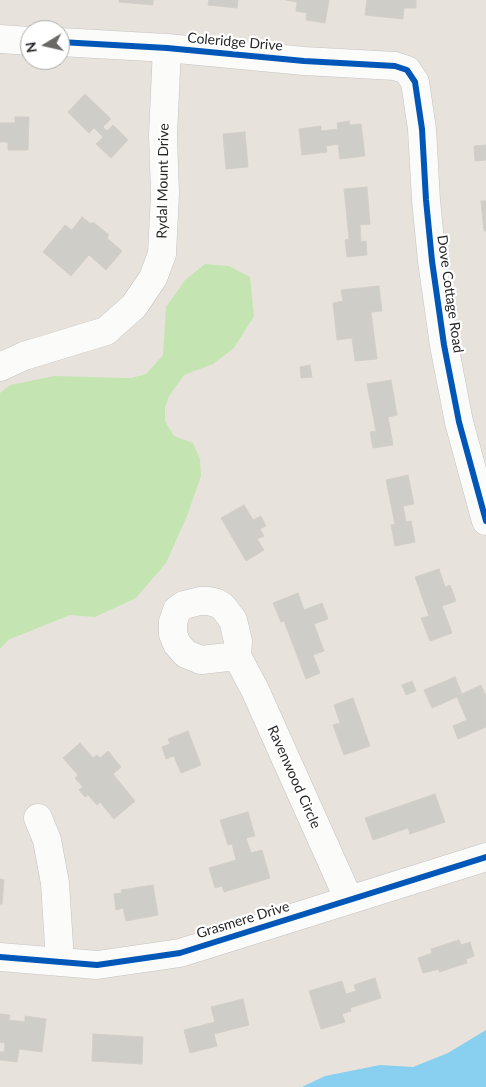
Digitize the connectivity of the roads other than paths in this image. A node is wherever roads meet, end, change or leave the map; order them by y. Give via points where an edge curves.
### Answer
1 (0, 39) edge
2 (20, 40) edge
3 (70, 43) edge
4 (167, 48) junction
5 (407, 70) joint
6 (0, 367) edge
7 (486, 521) edge
8 (237, 656) dead end
9 (38, 818) dead end
10 (486, 857) edge
11 (349, 900) junction
12 (0, 957) edge
13 (60, 962) junction

1 - 2 street
3 - 4 street, Coleridge Drive
4 - 5 street, Coleridge Drive via 394,66
4 - 6 street, Rydal Mount Drive via 162,135 165,194 162,254 153,278 134,306 106,331 24,356
5 - 7 street, Dove Cottage Road via 415,82 422,129 432,261 444,345 459,422
8 - 11 street, Ravenwood Circle
9 - 13 street via 47,840 55,882
10 - 11 street, Grasmere Drive
11 - 13 street, Grasmere Drive via 180,953 97,965
12 - 13 street, Grasmere Drive

